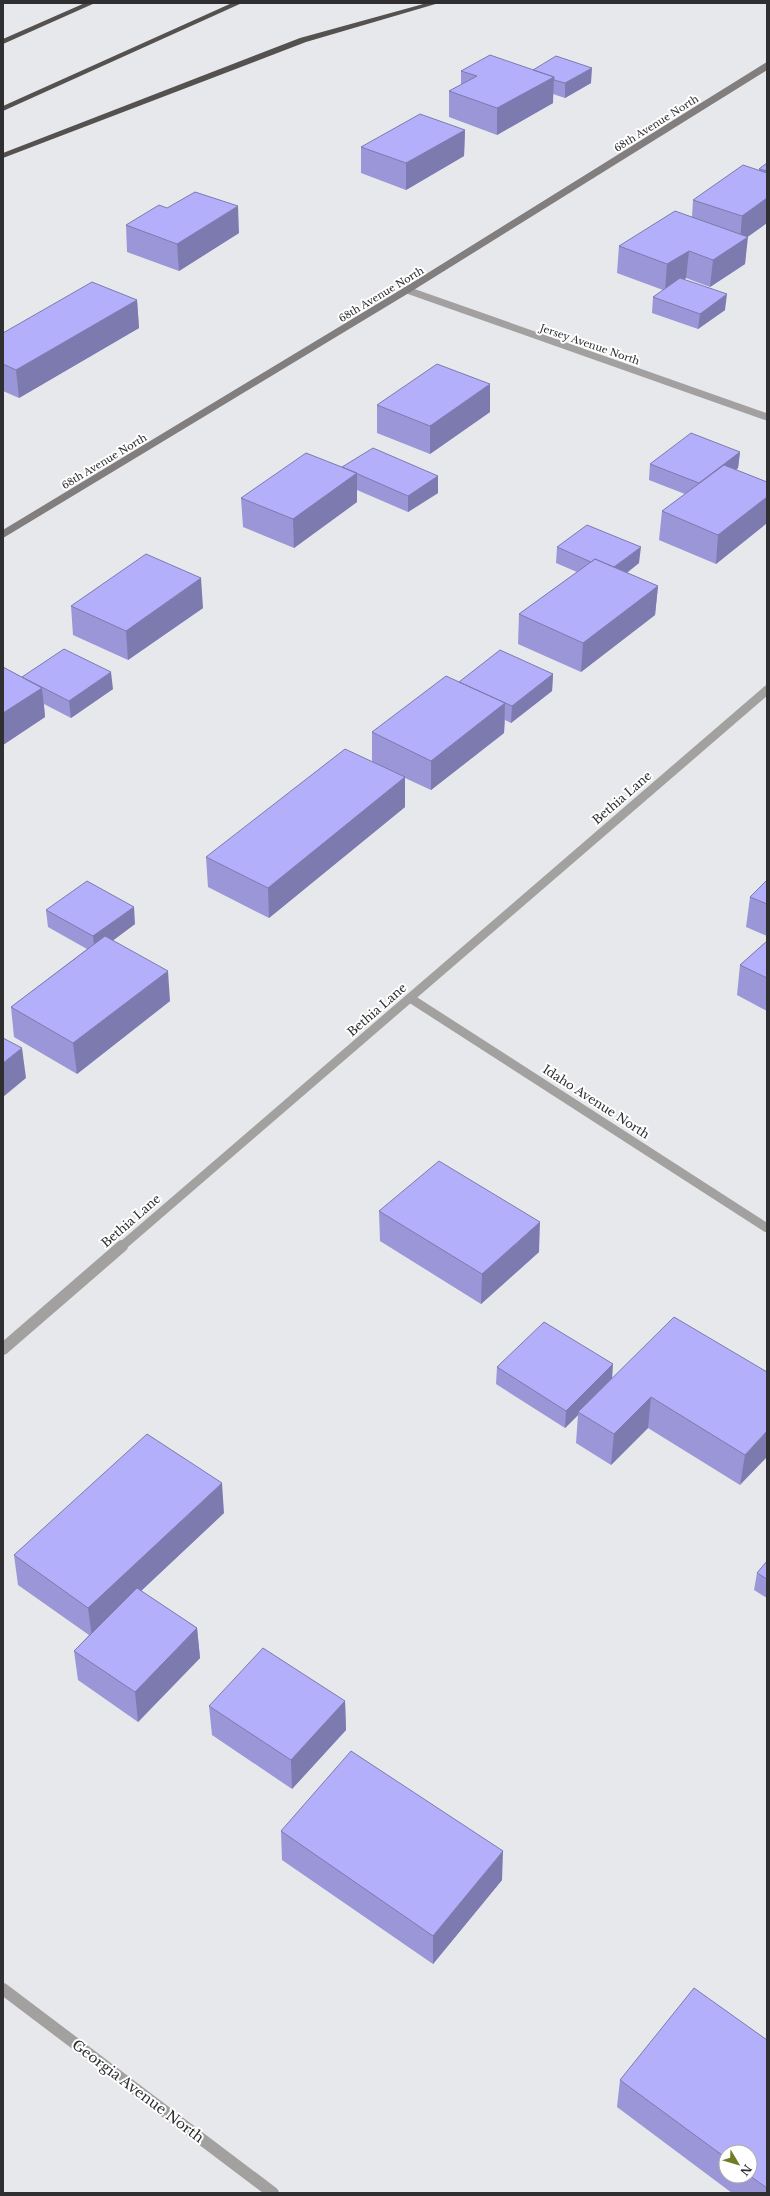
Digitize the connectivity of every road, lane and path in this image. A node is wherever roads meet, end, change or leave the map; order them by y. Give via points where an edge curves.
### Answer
1 (91, 3) edge
2 (238, 3) edge
3 (435, 3) edge
4 (3, 42) edge
5 (767, 66) edge
6 (3, 109) edge
7 (3, 156) edge
8 (407, 290) junction
9 (767, 417) edge
10 (3, 534) edge
11 (767, 690) edge
12 (410, 998) junction
13 (767, 1228) edge
14 (3, 1349) edge
15 (3, 1988) edge
16 (273, 2193) edge

1 - 4 highway
2 - 6 highway
3 - 7 highway via 303,40
5 - 8 street, 68th Avenue North
8 - 9 street, Jersey Avenue North
8 - 10 street, 68th Avenue North
11 - 12 street, Bethia Lane
12 - 13 street, Idaho Avenue North
12 - 14 street, Bethia Lane
15 - 16 street, Georgia Avenue North

